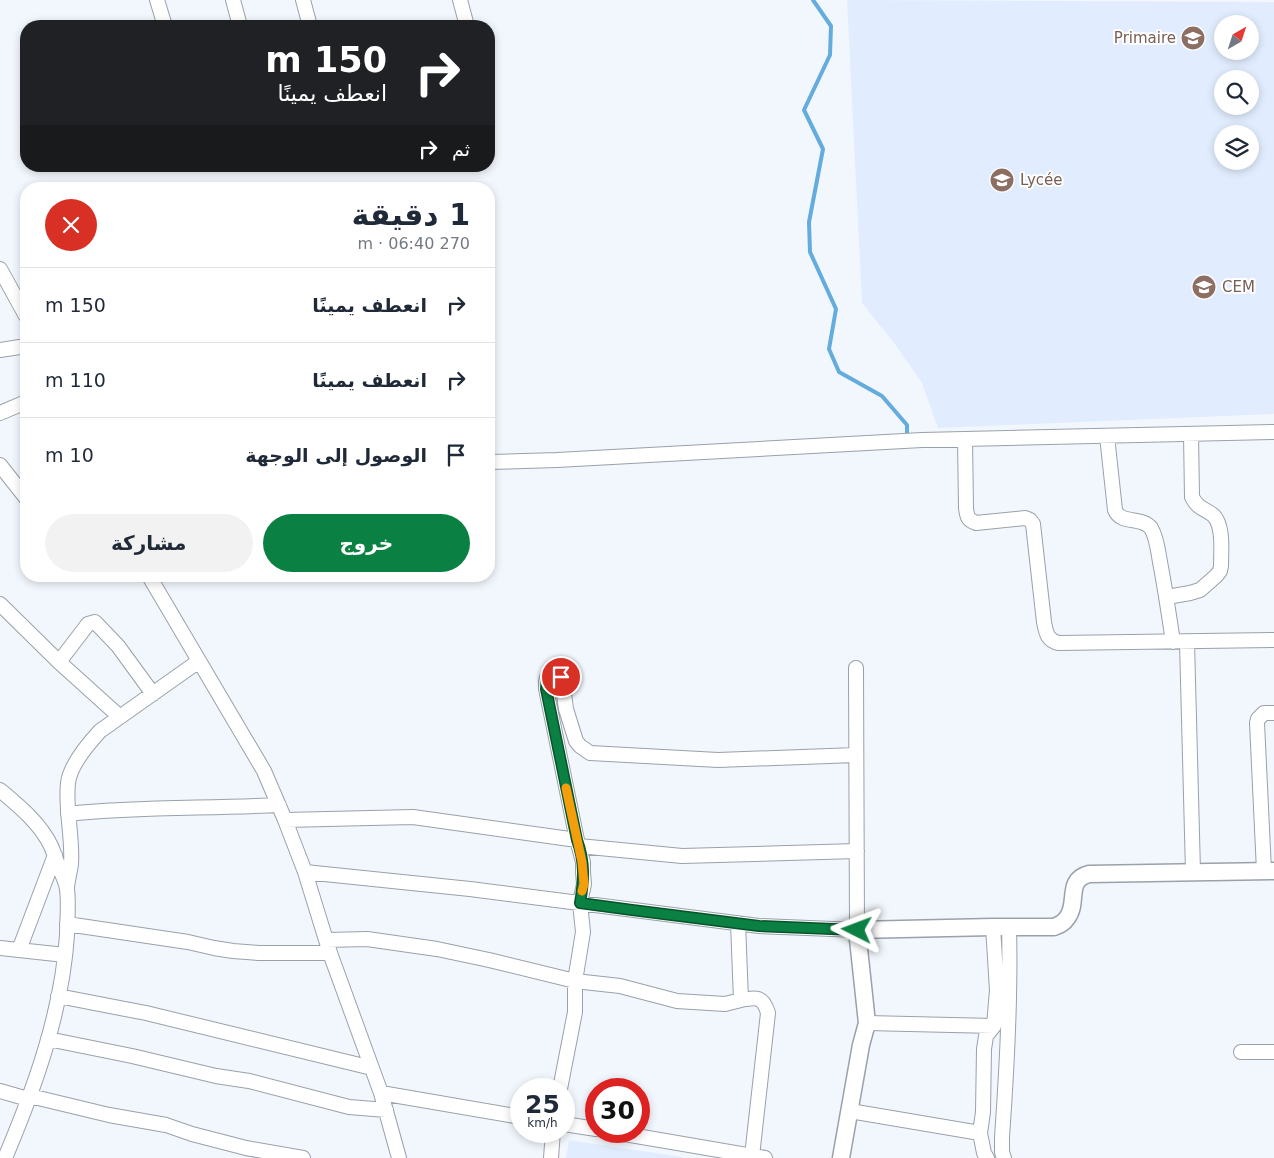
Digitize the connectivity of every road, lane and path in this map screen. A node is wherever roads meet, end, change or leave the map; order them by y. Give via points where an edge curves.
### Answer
1 (157, 0) edge
2 (233, 0) edge
3 (303, 0) edge
4 (460, 0) edge
5 (163, 20) edge
6 (238, 20) edge
7 (308, 20) edge
8 (465, 20) edge
9 (0, 269) edge
10 (5, 285) edge
11 (20, 307) edge
12 (20, 347) edge
13 (0, 350) edge
14 (20, 405) edge
15 (0, 413) edge
16 (1274, 432) edge
17 (1191, 434) junction
18 (1106, 436) junction
19 (964, 439) junction
20 (495, 462) edge
21 (0, 465) edge
22 (20, 490) edge
23 (153, 582) edge
24 (1166, 597) junction
25 (0, 604) edge
26 (1274, 640) edge
27 (1180, 642) junction
28 (199, 660) junction
29 (59, 662) junction
30 (856, 668) dead end
31 (153, 694) junction
32 (1274, 713) edge
33 (120, 717) junction
34 (856, 755) junction
35 (0, 790) edge
36 (279, 805) junction
37 (68, 814) junction
38 (285, 820) junction
39 (578, 843) junction
40 (857, 851) junction
41 (54, 855) junction
42 (1269, 871) edge
43 (305, 872) junction
44 (1193, 872) junction
45 (67, 887) junction
46 (580, 903) junction
47 (738, 923) junction
48 (67, 924) junction
49 (1001, 927) junction
50 (857, 930) junction
51 (328, 947) junction
52 (0, 948) edge
53 (19, 950) junction
54 (65, 955) junction
55 (575, 982) junction
56 (58, 996) junction
57 (741, 1000) junction
58 (867, 1023) junction
59 (994, 1026) junction
60 (48, 1039) junction
61 (1241, 1052) dead end
62 (1274, 1052) edge
63 (372, 1068) junction
64 (562, 1078) edge
65 (0, 1091) edge
66 (380, 1093) junction
67 (29, 1097) junction
68 (386, 1110) junction
69 (850, 1111) junction
70 (510, 1115) edge
71 (980, 1133) junction
72 (650, 1138) edge
73 (552, 1143) edge
74 (759, 1157) edge
75 (5, 1158) edge
76 (303, 1158) edge
77 (399, 1158) edge
78 (551, 1158) edge
79 (841, 1158) edge
80 (987, 1158) edge
81 (1004, 1158) edge

1 - 5 street
2 - 6 street
3 - 7 street
4 - 8 street
9 - 10 street
10 - 11 street
12 - 13 street
14 - 15 street
16 - 17 street
17 - 18 street
17 - 24 street via 1192,497 1195,504 1218,521 1221,566 1216,576 1200,590
18 - 19 street
18 - 24 street via 1115,510 1121,518 1144,523 1152,529
19 - 20 street
19 - 27 street via 966,508 970,521 1025,518 1033,524 1044,622 1051,640 1059,643
21 - 22 street
23 - 28 street
24 - 27 street
25 - 29 street
26 - 27 street
27 - 44 street
28 - 31 street
28 - 36 street via 264,771
29 - 31 street via 88,624 95,622 118,646
29 - 33 street
30 - 34 street
31 - 33 street
32 - 42 street via 1264,713 1257,723
33 - 37 street via 100,731 71,772
34 - 39 street via 718,760 590,753 576,741 566,709 563,683 555,673 547,678 546,689
34 - 40 street
35 - 41 street via 39,827
36 - 37 street
36 - 38 street
37 - 45 street via 71,864
38 - 39 street via 413,817
38 - 43 street
39 - 40 street via 682,856
39 - 46 street via 584,884
40 - 50 street
41 - 45 street
41 - 53 street
42 - 44 street
43 - 46 street
43 - 51 street
44 - 49 street via 1084,875 1074,886 1071,912 1061,924 1054,927
45 - 48 street
46 - 47 street
46 - 55 street via 583,932
47 - 50 street
47 - 57 street
48 - 51 street via 233,951 259,953
48 - 54 street
49 - 50 street
49 - 59 street
49 - 81 street via 1010,993 1002,1137
50 - 58 street
51 - 55 street via 367,939 437,949
51 - 63 street
52 - 53 street
53 - 54 street
54 - 56 street
55 - 57 street via 620,986 677,1001 725,1004
55 - 64 street via 575,1012
56 - 60 street
56 - 63 street via 146,1013
57 - 74 street via 760,999 768,1013
58 - 59 street
58 - 69 street
59 - 71 street via 986,1036 984,1049
60 - 67 street
60 - 68 street via 257,1083 349,1107
61 - 62 street
63 - 66 street
65 - 67 street
66 - 68 street
66 - 70 street
67 - 75 street
67 - 76 street via 166,1125 246,1148
68 - 77 street
69 - 71 street
69 - 79 street
71 - 80 street
72 - 74 street
73 - 78 street

